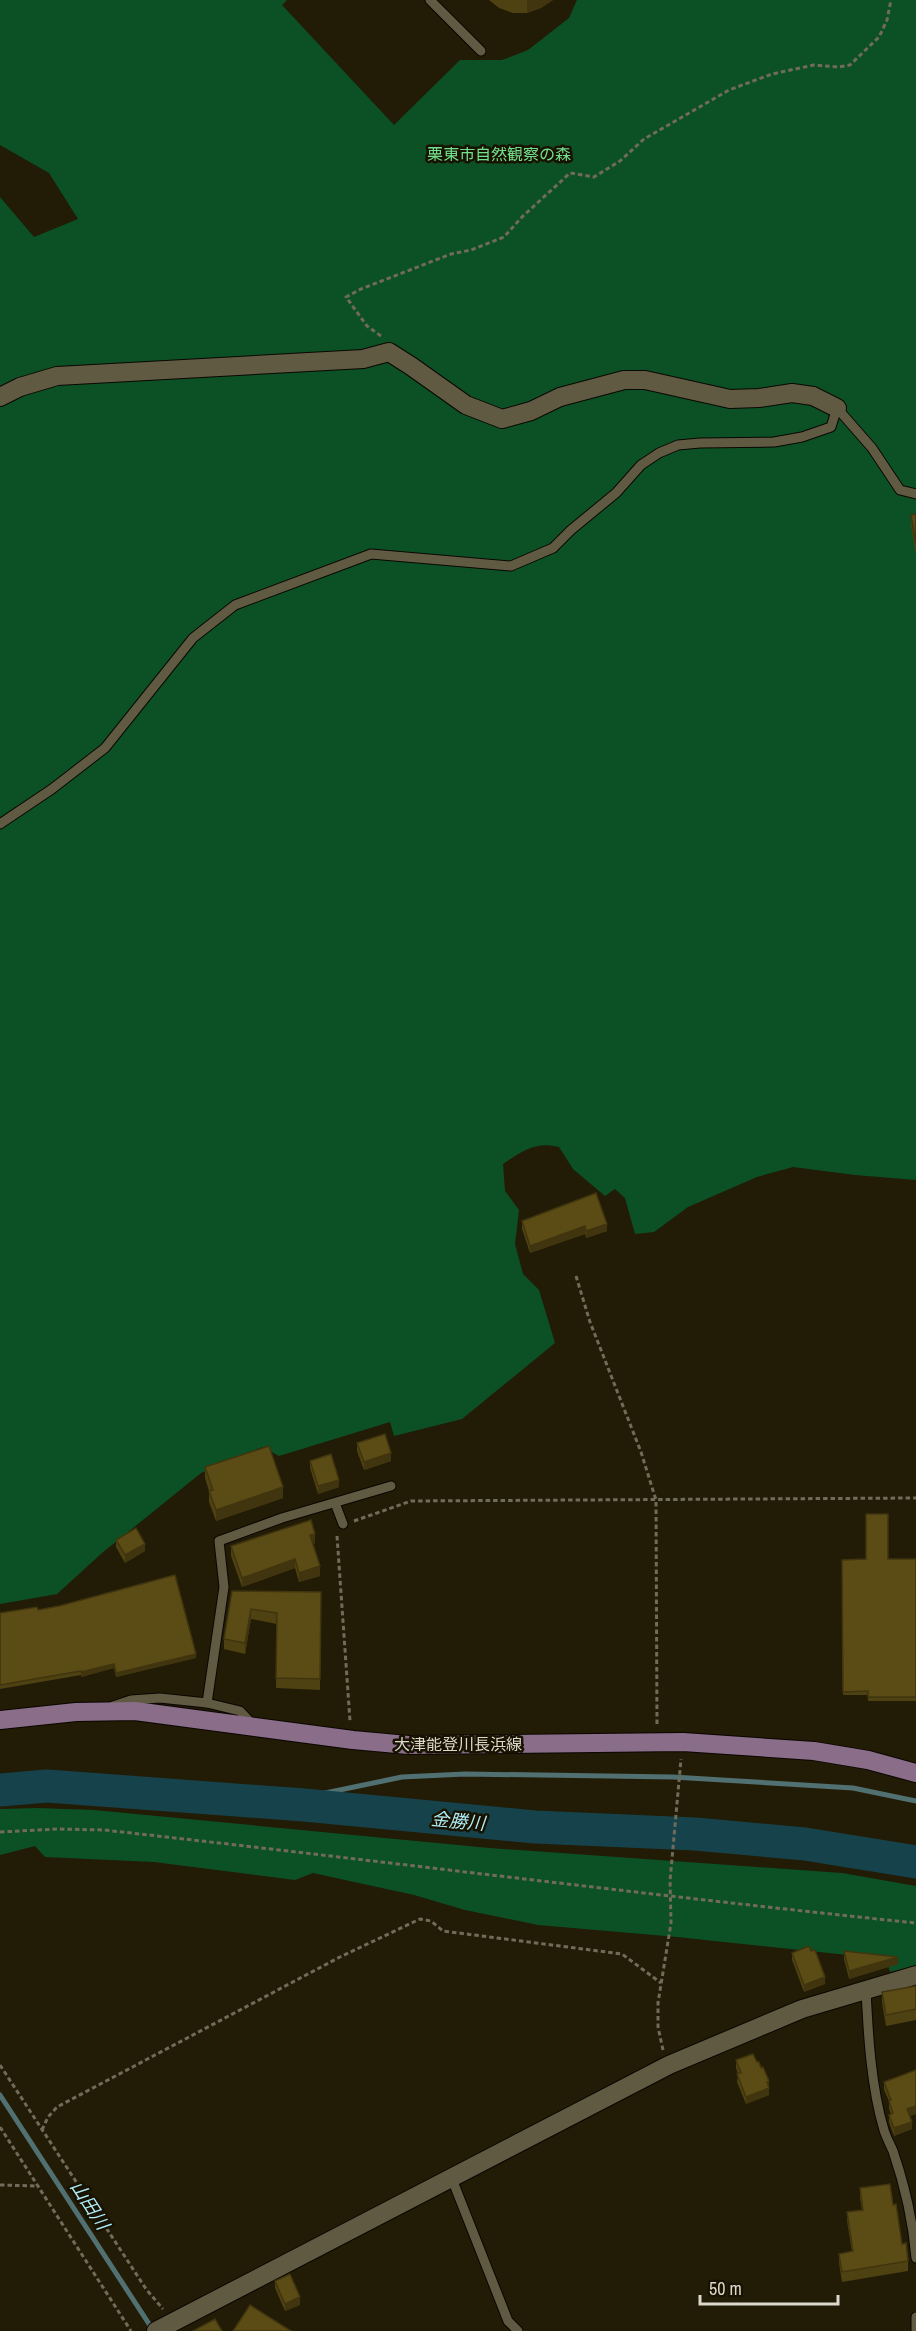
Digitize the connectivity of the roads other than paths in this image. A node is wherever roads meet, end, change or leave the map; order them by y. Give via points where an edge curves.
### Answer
1 (430, 0) edge
2 (481, 51) dead end
3 (0, 397) edge
4 (837, 408) junction
5 (916, 494) edge
6 (0, 824) edge
7 (391, 1486) dead end
8 (335, 1503) junction
9 (343, 1524) road end
10 (207, 1703) junction
11 (102, 1711) junction
12 (0, 1720) edge
13 (254, 1727) junction
14 (916, 1773) edge
15 (916, 1975) edge
16 (866, 1989) junction
17 (452, 2178) junction
18 (916, 2258) edge
19 (916, 2318) edge
20 (168, 2328) edge
21 (518, 2331) edge
22 (916, 2331) edge

1 - 2 lane
3 - 4 street via 57,376 363,358 388,352 466,405 501,419 560,397 624,380 645,380 730,399 792,393 813,396
4 - 5 lane via 872,448 900,490
4 - 6 lane via 831,427 802,437 774,442 678,445 659,453 641,465 616,493 553,548 511,566 370,554 235,605 193,638 105,748
7 - 8 lane
8 - 9 lane
8 - 10 lane via 219,1541 224,1587
10 - 11 lane via 160,1698 131,1700
10 - 13 lane via 240,1711
11 - 12 main road, 大津能登川長浜線
11 - 13 main road, 大津能登川長浜線 via 135,1711
13 - 14 main road, 大津能登川長浜線 via 408,1745 657,1742 814,1751
15 - 16 street
16 - 17 street via 802,2009 666,2067
16 - 18 lane via 877,2097 907,2199
17 - 20 street
17 - 21 lane via 508,2321
19 - 22 lane

